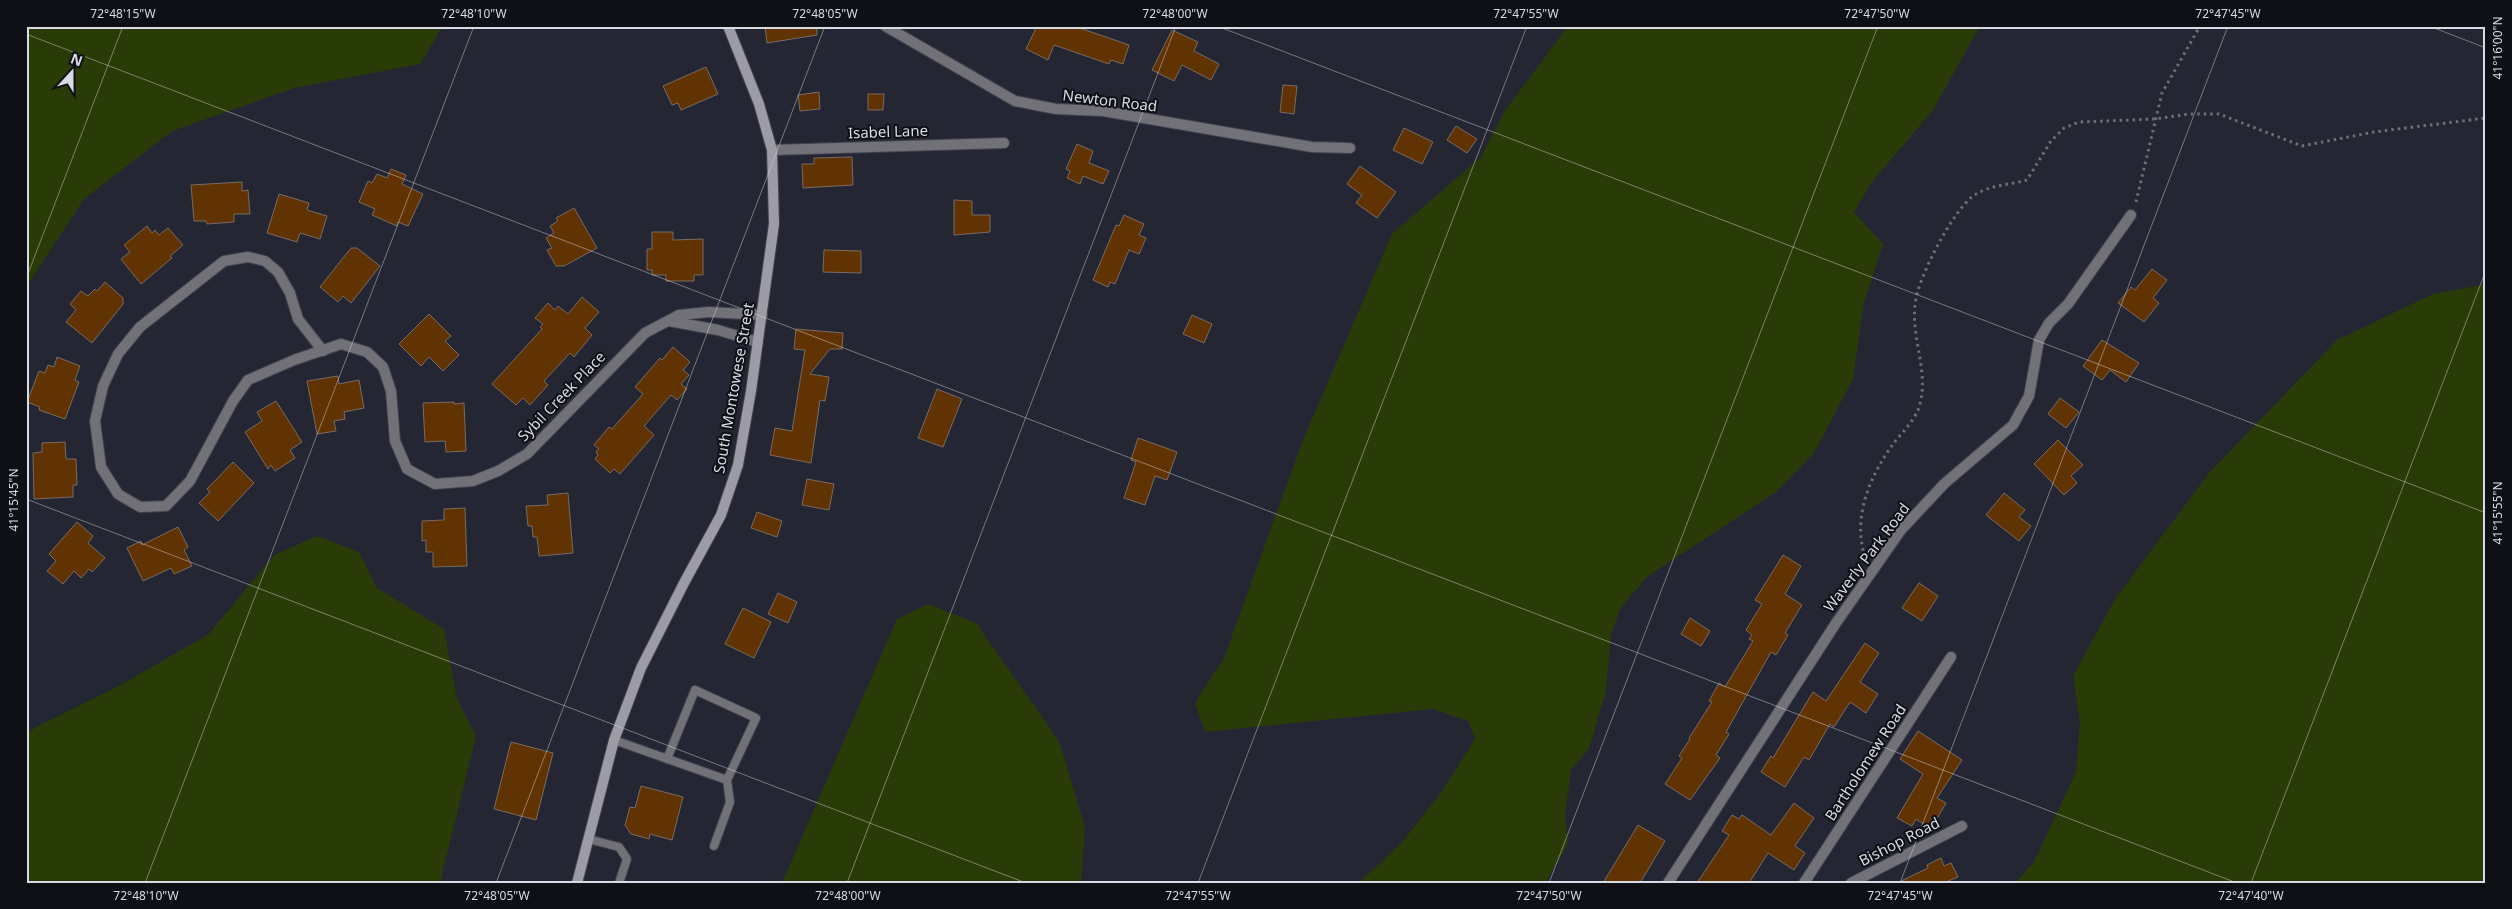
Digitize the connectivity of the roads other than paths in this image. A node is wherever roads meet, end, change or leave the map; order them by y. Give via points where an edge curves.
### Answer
1 (728, 26) edge
2 (885, 26) edge
3 (1004, 143) dead end
4 (1350, 148) dead end
5 (772, 150) junction
6 (2131, 215) road end
7 (762, 315) junction
8 (669, 321) junction
9 (758, 342) junction
10 (323, 351) junction
11 (1951, 657) dead end
12 (614, 740) junction
13 (667, 759) junction
14 (727, 780) junction
15 (1962, 826) dead end
16 (588, 839) junction
17 (714, 846) dead end
18 (577, 883) edge
19 (619, 883) edge
20 (1668, 883) edge
21 (1804, 883) edge
22 (1851, 883) edge

1 - 5 main road, South Montowese Street via 759,104
2 - 4 street, Newton Road via 1016,101 1056,109 1103,111 1312,147
3 - 5 street, Isabel Lane
5 - 7 main road, South Montowese Street via 774,224
6 - 20 street, Waverly Park Road via 2039,340 2029,396 2013,425 1922,507 1874,568
7 - 8 street, Sybil Creek Place via 709,312 679,315
7 - 9 main road, South Montowese Street
8 - 9 street
8 - 10 street, Sybil Creek Place via 645,333 628,348 527,454 473,482 435,484 407,469 395,441 392,391 383,367 367,352 341,344
9 - 12 main road, South Montowese Street via 738,464 722,515 641,668
10 - 10 street, Sybil Creek Place via 248,380 233,401 190,481 166,506 140,507 118,494 101,467 95,421 103,386 118,354 140,327 224,260 248,257 265,261 278,272 290,293 298,319
11 - 21 street, Bartholomew Road
12 - 13 lane
12 - 16 main road, South Montowese Street
13 - 14 lane
13 - 14 lane via 695,690 756,718
14 - 17 lane via 730,802
15 - 22 street, Bishop Road
16 - 18 main road, South Montowese Street
16 - 19 lane via 619,847 627,859

